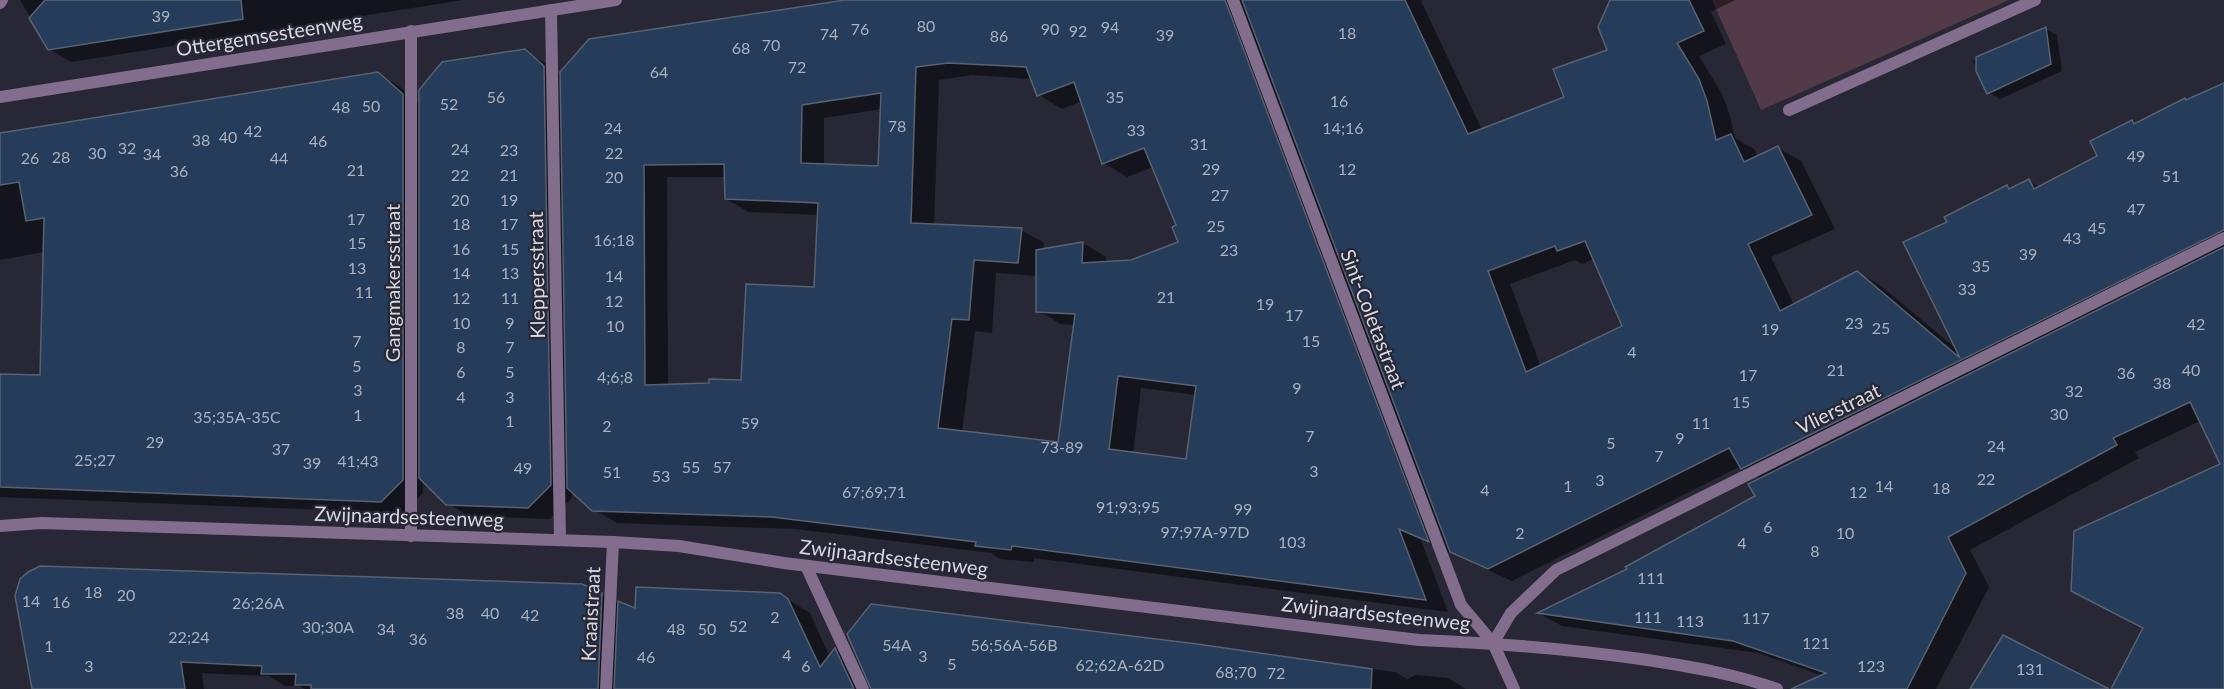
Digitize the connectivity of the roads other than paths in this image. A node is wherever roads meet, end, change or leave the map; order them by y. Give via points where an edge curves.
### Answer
1 (616, 0) edge
2 (1233, 0) edge
3 (2035, 0) edge
4 (551, 10) junction
5 (411, 31) junction
6 (0, 97) edge
7 (1788, 110) dead end
8 (2224, 238) edge
9 (0, 526) edge
10 (411, 536) junction
11 (560, 540) junction
12 (613, 542) junction
13 (806, 566) junction
14 (1493, 643) junction
15 (606, 689) edge
16 (863, 689) edge
17 (1514, 689) edge
18 (1777, 689) edge

1 - 4 street, Ottergemsesteenweg
2 - 14 street, Sint-Coletastraat via 1461,605
3 - 7 street
4 - 5 street, Ottergemsesteenweg
4 - 11 street, Kleppersstraat
5 - 6 street, Ottergemsesteenweg
5 - 10 street, Gangmakersstraat
8 - 14 street, Vlierstraat via 1556,570 1511,613
9 - 10 street, Zwijnaardsesteenweg via 42,523
10 - 11 street, Zwijnaardsesteenweg
11 - 12 street, Zwijnaardsesteenweg
12 - 13 street, Zwijnaardsesteenweg via 679,546
12 - 15 street, Kraaistraat
13 - 14 street, Zwijnaardsesteenweg via 1419,640
13 - 16 street
14 - 17 street, Sint-Coletastraat
14 - 18 street, Zwijnaardsesteenweg via 1587,651 1701,669

